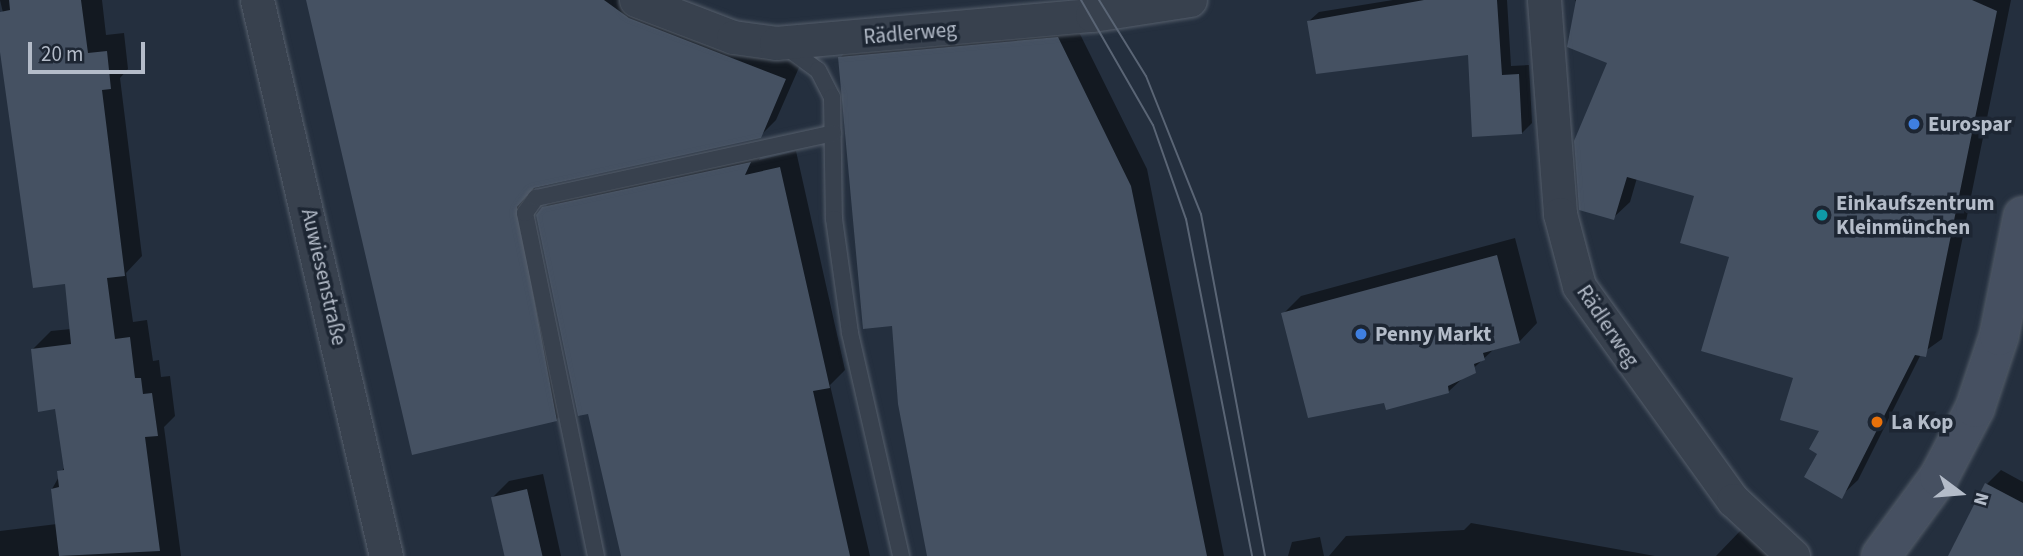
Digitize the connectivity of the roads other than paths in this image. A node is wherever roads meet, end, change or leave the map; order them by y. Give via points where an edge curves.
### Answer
1 (257, 0) edge
2 (636, 0) edge
3 (1190, 0) edge
4 (1544, 0) edge
5 (776, 43) junction
6 (833, 133) junction
7 (2023, 216) edge
8 (1891, 553) edge
9 (386, 556) edge
10 (596, 556) edge
11 (901, 556) edge
12 (1793, 556) edge

1 - 9 street, Auwiesenstraße
2 - 5 street, Rädlerweg via 733,37
3 - 5 street, Rädlerweg via 1092,15
4 - 12 street, Rädlerweg via 1560,214 1579,286 1733,500
5 - 6 lane via 818,70 832,97
6 - 10 lane via 536,198 525,213
6 - 11 lane via 834,219 850,332
7 - 8 main road via 1999,336 1975,408

